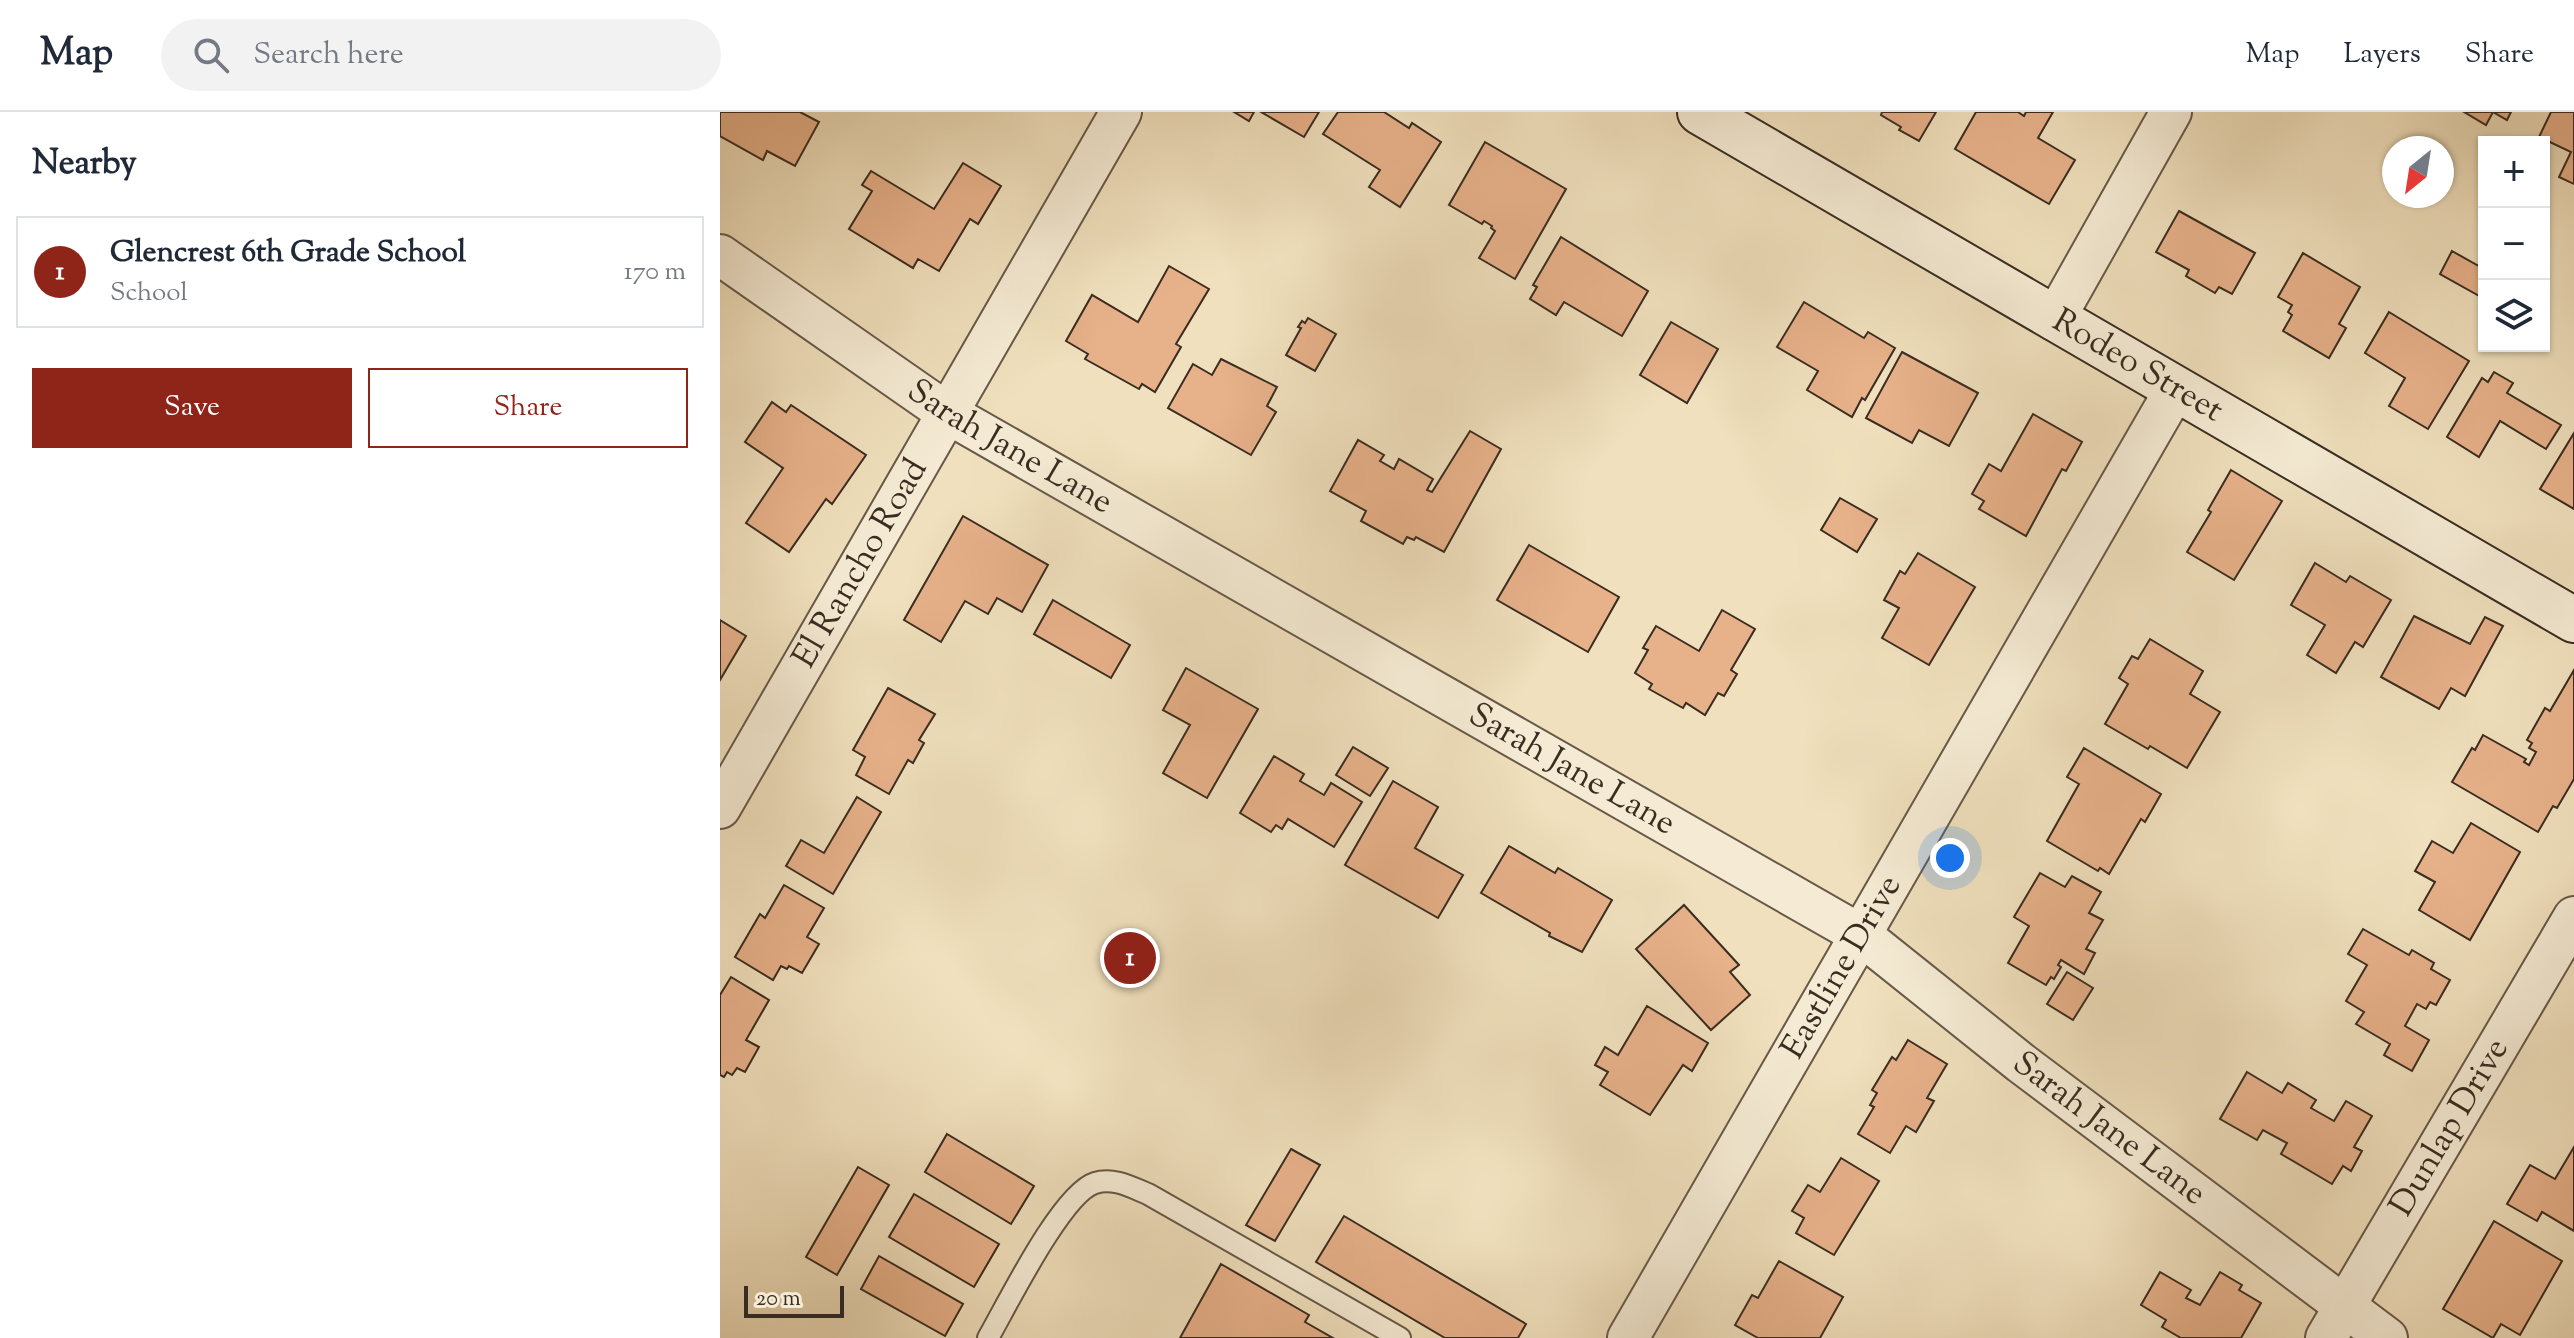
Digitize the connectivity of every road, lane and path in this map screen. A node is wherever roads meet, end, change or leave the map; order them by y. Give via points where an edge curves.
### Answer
1 (1121, 112) edge
2 (1700, 112) edge
3 (2171, 112) edge
4 (720, 255) edge
5 (2054, 320) junction
6 (2175, 390) junction
7 (947, 413) junction
8 (2574, 620) edge
9 (720, 808) edge
10 (2574, 917) edge
11 (1861, 935) junction
12 (2335, 1322) edge
13 (988, 1338) edge
14 (1400, 1338) edge
15 (1628, 1338) edge
16 (2387, 1338) edge

1 - 7 street, El Rancho Road
2 - 5 street, Rodeo Street
3 - 5 street
4 - 7 street, Sarah Jane Lane
5 - 6 street, Rodeo Street
6 - 8 street, Rodeo Street
6 - 11 street, Eastline Drive
7 - 9 street, El Rancho Road
7 - 11 street, Sarah Jane Lane
10 - 12 street, Dunlap Drive
11 - 12 street, Sarah Jane Lane
11 - 15 street, Eastline Drive
12 - 16 street, Sarah Jane Lane
13 - 14 lane via 1060,1214 1081,1189 1097,1182 1120,1182 1148,1194

